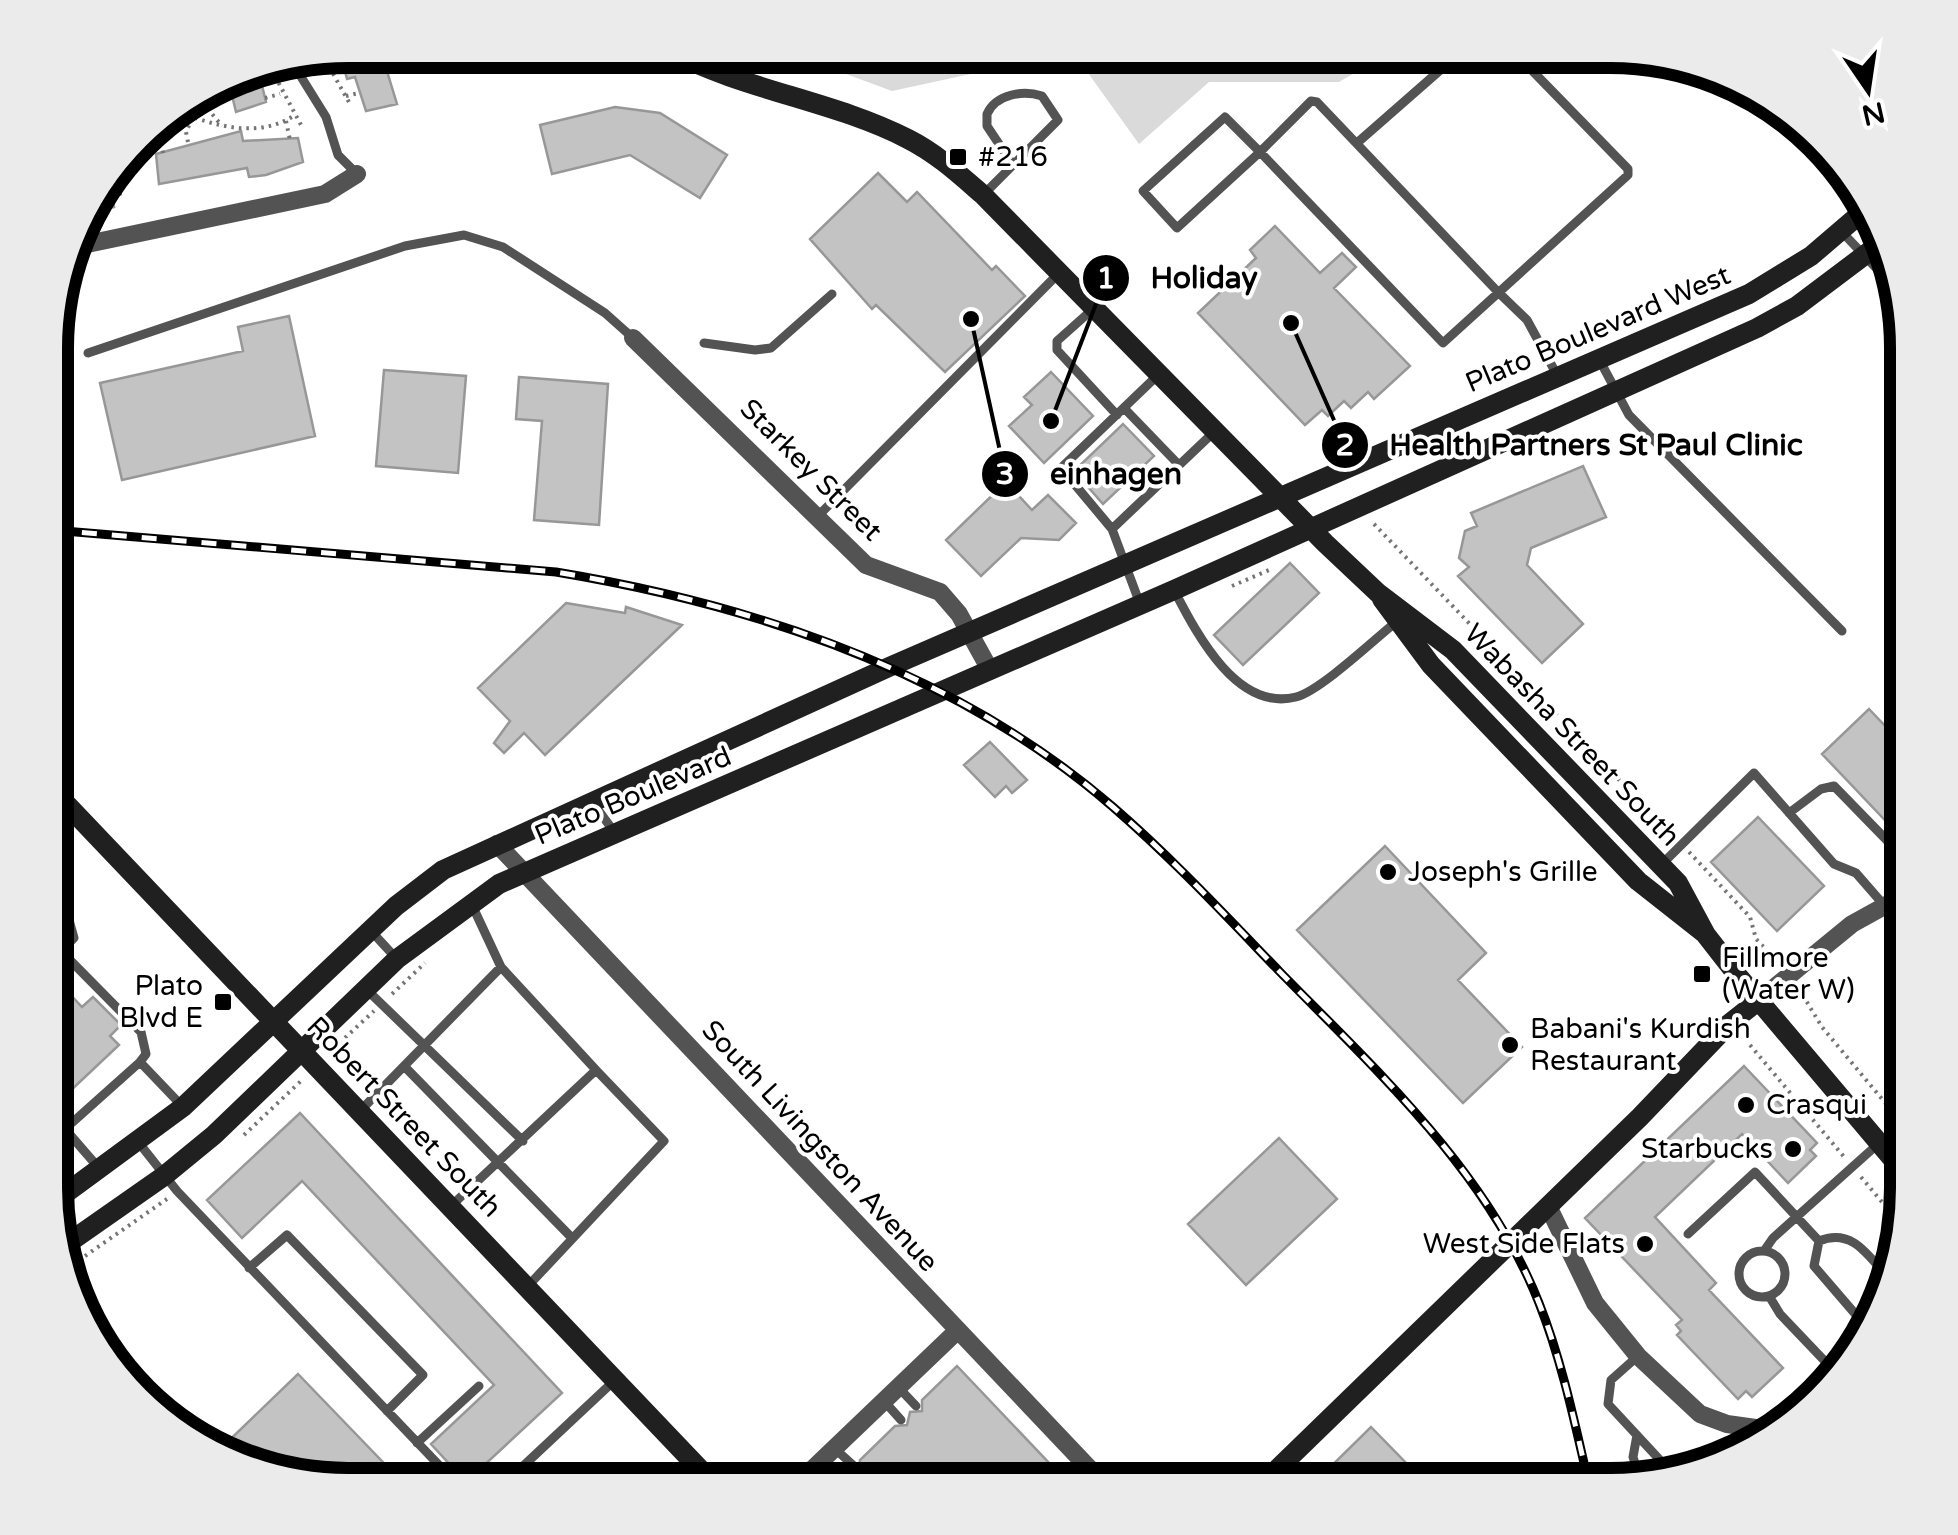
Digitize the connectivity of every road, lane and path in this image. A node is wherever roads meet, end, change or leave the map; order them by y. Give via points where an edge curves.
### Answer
1 (706, 67) edge
2 (330, 68) edge
3 (1442, 68) edge
4 (1530, 68) edge
5 (298, 72) edge
6 (273, 78) edge
7 (359, 93) dead end
8 (282, 94) junction
9 (346, 96) junction
10 (265, 98) dead end
11 (350, 104) dead end
12 (205, 106) edge
13 (295, 115) junction
14 (190, 117) edge
15 (193, 118) junction
16 (286, 121) junction
17 (301, 125) dead end
18 (222, 126) junction
19 (260, 127) junction
20 (261, 137) dead end
21 (161, 139) edge
22 (290, 140) dead end
23 (161, 142) junction
24 (188, 142) dead end
25 (1356, 143) junction
26 (164, 152) dead end
27 (1260, 152) junction
28 (1013, 166) junction
29 (357, 174) joint
30 (126, 176) edge
31 (118, 187) edge
32 (983, 194) junction
33 (112, 196) dead end
34 (1858, 217) edge
35 (1842, 232) junction
36 (87, 244) edge
37 (1873, 251) edge
38 (1868, 256) junction
39 (1879, 269) edge
40 (1060, 272) junction
41 (1498, 292) junction
42 (832, 294) dead end
43 (1095, 307) junction
44 (633, 338) joint
45 (704, 343) dead end
46 (88, 353) dead end
47 (1599, 359) junction
48 (1160, 373) junction
49 (1558, 377) junction
50 (1615, 390) junction
51 (1120, 412) junction
52 (1215, 431) junction
53 (1178, 465) junction
54 (1278, 496) junction
55 (818, 516) junction
56 (1372, 524) dead end
57 (1112, 529) junction
58 (1311, 529) junction
59 (1127, 562) junction
60 (1174, 590) junction
61 (1378, 592) junction
62 (1140, 604) junction
63 (1396, 622) junction
64 (1842, 631) dead end
65 (970, 632) junction
66 (990, 670) junction
67 (592, 801) junction
68 (68, 806) edge
69 (1789, 813) junction
70 (615, 833) junction
71 (497, 844) junction
72 (1890, 844) edge
73 (1682, 845) junction
74 (1660, 865) junction
75 (524, 872) junction
76 (470, 901) junction
77 (1890, 901) edge
78 (1883, 904) junction
79 (68, 919) edge
80 (370, 930) junction
81 (1706, 934) junction
82 (68, 944) edge
83 (431, 958) dead end
84 (1774, 958) dead end
85 (68, 959) edge
86 (397, 959) junction
87 (501, 967) junction
88 (1799, 989) dead end
89 (374, 997) junction
90 (1758, 1001) junction
91 (275, 1021) junction
92 (1750, 1045) dead end
93 (340, 1046) dead end
94 (426, 1047) junction
95 (304, 1051) junction
96 (140, 1062) junction
97 (405, 1067) junction
98 (596, 1070) junction
99 (183, 1107) junction
100 (1890, 1108) edge
101 (360, 1111) junction
102 (68, 1126) edge
103 (68, 1132) edge
104 (523, 1142) junction
105 (1880, 1142) junction
106 (139, 1143) junction
107 (1890, 1155) edge
108 (498, 1165) junction
109 (1852, 1167) junction
110 (101, 1171) junction
111 (164, 1176) junction
112 (68, 1189) edge
113 (451, 1206) junction
114 (1548, 1206) junction
115 (1889, 1212) edge
116 (1796, 1217) junction
117 (1688, 1234) dead end
118 (572, 1238) junction
119 (73, 1240) edge
120 (1819, 1242) junction
121 (1764, 1251) junction
122 (249, 1268) junction
123 (1879, 1268) edge
124 (528, 1286) junction
125 (1769, 1296) junction
126 (1860, 1314) edge
127 (957, 1330) junction
128 (1638, 1356) junction
129 (1827, 1364) edge
130 (616, 1380) junction
131 (480, 1386) dead end
132 (898, 1387) junction
133 (884, 1401) junction
134 (916, 1406) dead end
135 (386, 1411) junction
136 (902, 1420) dead end
137 (1753, 1428) edge
138 (1636, 1436) junction
139 (418, 1443) junction
140 (834, 1448) junction
141 (1662, 1462) edge
142 (854, 1466) dead end
143 (1636, 1466) edge
144 (441, 1467) edge
145 (522, 1467) edge
146 (699, 1467) edge
147 (814, 1467) edge
148 (1088, 1468) edge
149 (1279, 1468) edge

1 - 32 main road, Wabasha Street South via 897,134
2 - 9 path
3 - 25 lane
4 - 41 lane via 1628,176
5 - 29 lane via 326,117 338,155
6 - 8 path
7 - 9 path
8 - 10 path
8 - 13 path
9 - 11 path
12 - 18 path
13 - 16 path
13 - 17 path
14 - 15 path
15 - 18 path
15 - 24 path
16 - 19 path
16 - 22 path
18 - 19 path
19 - 20 path
21 - 23 path
23 - 26 path
23 - 30 path
25 - 27 lane via 1312,102
25 - 41 lane
27 - 27 lane via 1177,228 1143,191 1226,117
27 - 41 lane via 1440,342
28 - 28 lane via 988,126 988,114 1001,99 1042,96 1058,120
28 - 32 lane
29 - 36 street via 325,194
31 - 33 path via 120,194
32 - 40 main road, Wabasha Street South
34 - 35 main road, Plato Boulevard West
35 - 38 lane
35 - 47 main road, Plato Boulevard West via 1749,294
37 - 38 main road
38 - 39 lane
38 - 50 main road via 1774,320
40 - 43 main road, Wabasha Street South
40 - 55 lane
41 - 49 lane via 1527,320
42 - 45 lane via 771,348
43 - 48 main road, Wabasha Street South
43 - 51 lane via 1057,341 1057,350
44 - 46 lane via 502,247 464,235 406,246
44 - 55 street, Starkey Street
47 - 49 main road, Plato Boulevard West
47 - 50 lane
48 - 51 lane
48 - 52 main road, Wabasha Street South
49 - 54 main road, Plato Boulevard West
50 - 58 main road
50 - 64 lane via 1629,415
51 - 53 lane
51 - 57 lane via 1061,468
52 - 53 lane
52 - 54 main road, Wabasha Street South
53 - 57 lane
54 - 58 main road, Wabasha Street South
54 - 59 main road, Plato Boulevard
55 - 65 street, Starkey Street via 866,564 940,592
56 - 73 path
57 - 59 lane
58 - 60 main road, Plato Boulevard
58 - 61 main road, Wabasha Street South
59 - 62 lane
59 - 65 main road, Plato Boulevard
60 - 62 main road, Plato Boulevard
60 - 63 lane via 1218,661 1248,689 1272,697 1298,696
61 - 63 main road, Wabasha Street South
61 - 74 main road, Wabasha Street South via 1453,650
62 - 66 main road, Plato Boulevard
63 - 81 main road, Wabasha Street South via 1638,881
65 - 66 street, Starkey Street
65 - 67 main road, Plato Boulevard
66 - 70 main road, Plato Boulevard
67 - 70 lane
67 - 71 main road, Plato Boulevard
68 - 91 main road, Robert Street South
69 - 72 lane via 1834,786
69 - 73 lane via 1754,774
69 - 78 lane via 1834,864 1856,873
70 - 75 main road, Plato Boulevard
71 - 75 street, South Livingston Avenue
71 - 80 main road, Plato Boulevard via 442,870
73 - 74 lane
73 - 84 path via 1750,917 1756,938
74 - 81 main road, Wabasha Street South via 1690,900
75 - 76 main road, Plato Boulevard
75 - 127 street, South Livingston Avenue
76 - 86 main road, Plato Boulevard
76 - 87 lane
77 - 78 street
78 - 90 street
79 - 82 lane via 74,938
80 - 86 lane
80 - 91 main road, Plato Boulevard
81 - 90 main road, Wabasha Street South
83 - 89 path
85 - 96 lane via 141,1032 146,1054
86 - 89 main road, Plato Boulevard
87 - 94 lane
87 - 98 lane
88 - 100 path
89 - 93 path
89 - 94 lane
89 - 95 main road, Plato Boulevard
90 - 105 main road, Wabasha Street South
90 - 114 main road
91 - 95 main road, Robert Street South
91 - 99 main road, Plato Boulevard
92 - 109 path
94 - 97 lane
94 - 104 lane
95 - 101 main road, Robert Street South
95 - 111 main road, Plato Boulevard
96 - 99 lane
96 - 102 lane
97 - 101 lane
97 - 108 lane
98 - 104 lane
98 - 118 lane via 664,1141
99 - 106 main road, Plato Boulevard
101 - 113 main road, Robert Street South
103 - 110 lane
104 - 108 lane
105 - 107 main road, Wabasha Street South
105 - 109 lane
106 - 110 main road, Plato Boulevard
106 - 111 lane
108 - 113 lane
108 - 118 lane
109 - 115 path
109 - 116 lane
110 - 112 main road, Plato Boulevard
111 - 119 main road, Plato Boulevard
111 - 122 lane
113 - 124 main road, Robert Street South
114 - 128 street via 1595,1303
114 - 149 main road
116 - 117 lane via 1754,1172
116 - 120 lane
116 - 121 lane
118 - 124 lane
120 - 123 lane via 1833,1236 1852,1240
120 - 126 lane via 1814,1266
121 - 125 lane via 1786,1272 1782,1287
121 - 125 lane via 1744,1260 1740,1280 1755,1296
122 - 135 lane
122 - 135 lane via 287,1235 423,1375
124 - 130 main road, Robert Street South
125 - 129 lane
127 - 132 street
127 - 148 street, South Livingston Avenue
128 - 137 street via 1700,1414
128 - 138 lane via 1611,1380 1608,1404
130 - 145 lane
130 - 146 main road, Robert Street South
131 - 139 lane
132 - 133 street
132 - 134 lane
133 - 136 lane
133 - 140 street
135 - 139 lane
138 - 141 lane
138 - 143 lane
139 - 144 lane
140 - 142 lane
140 - 147 street

